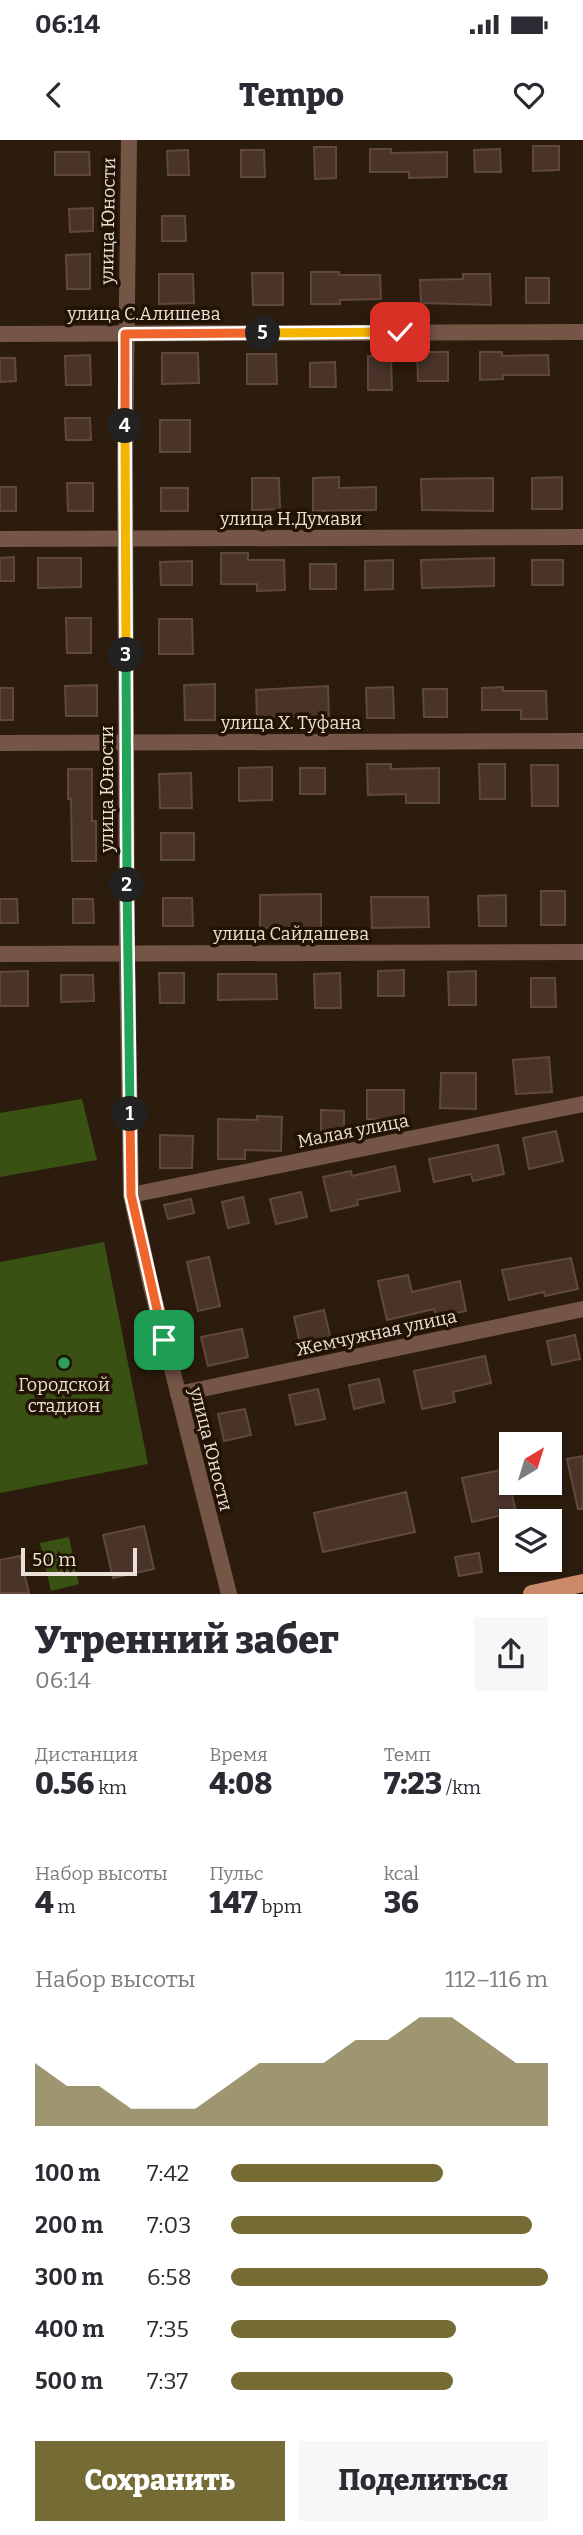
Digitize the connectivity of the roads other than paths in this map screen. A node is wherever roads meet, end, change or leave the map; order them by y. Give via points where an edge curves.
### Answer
1 (129, 140) edge
2 (583, 332) edge
3 (0, 334) edge
4 (125, 334) junction
5 (583, 537) edge
6 (0, 539) edge
7 (126, 539) junction
8 (583, 741) edge
9 (126, 742) junction
10 (0, 743) edge
11 (583, 952) edge
12 (127, 953) junction
13 (0, 954) edge
14 (583, 1104) edge
15 (131, 1195) junction
16 (583, 1309) edge
17 (178, 1394) junction
18 (583, 1583) edge
19 (229, 1594) edge
20 (532, 1594) edge

1 - 4 street, улица Юности
2 - 4 street, улица С.Алишева
3 - 4 street, улица С.Алишева
4 - 7 street, улица Юности
5 - 7 street, улица Н.Думави
6 - 7 street, улица Н.Думави
7 - 9 street, улица Юности
8 - 9 street, улица Х. Туфана
9 - 10 street, улица Х. Туфана
9 - 12 street, улица Юности
11 - 12 street, улица Сайдашева
12 - 13 street, улица Сайдашева
12 - 15 street, улица Юности
14 - 15 street, Малая улица
15 - 17 street, улица Юности
16 - 17 street, Жемчужная улица
17 - 19 street, улица Юности
18 - 20 main road

